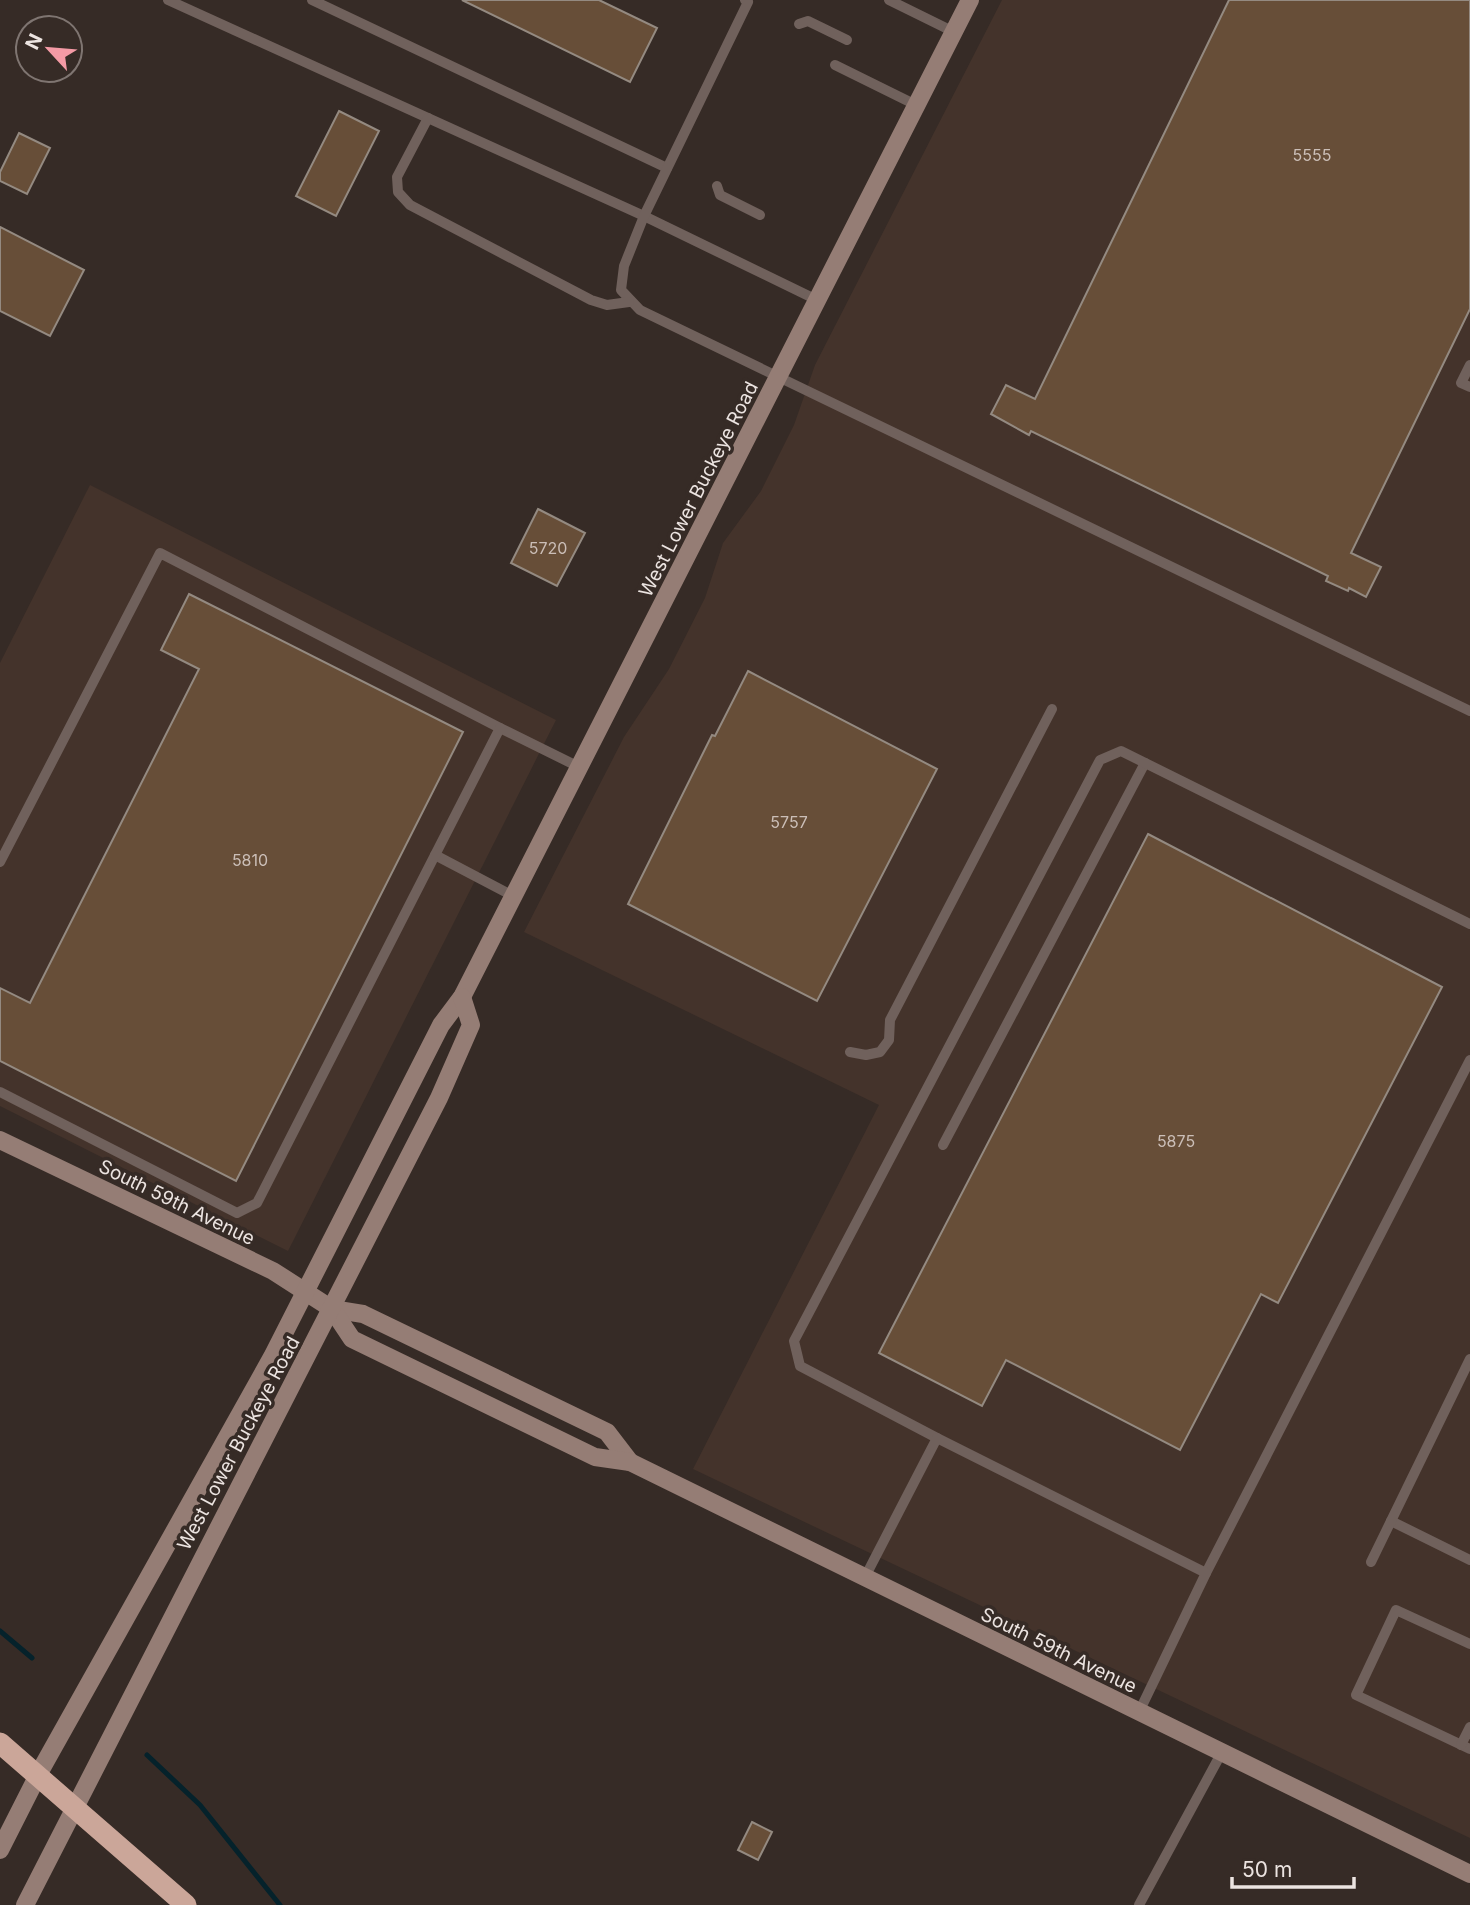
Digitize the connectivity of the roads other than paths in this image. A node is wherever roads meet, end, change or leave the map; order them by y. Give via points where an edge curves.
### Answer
1 (168, 0) edge
2 (312, 0) edge
3 (745, 0) edge
4 (889, 0) edge
5 (970, 0) edge
6 (799, 24) dead end
7 (954, 32) junction
8 (847, 40) dead end
9 (835, 65) dead end
10 (916, 105) junction
11 (428, 118) junction
12 (667, 168) junction
13 (717, 186) dead end
14 (760, 215) dead end
15 (644, 216) junction
16 (817, 300) junction
17 (629, 302) junction
18 (1470, 365) edge
19 (779, 375) junction
20 (1470, 387) edge
21 (1052, 709) dead end
22 (1470, 711) edge
23 (500, 727) junction
24 (1145, 763) junction
25 (579, 767) junction
26 (435, 855) junction
27 (0, 862) edge
28 (513, 896) junction
29 (1470, 924) edge
30 (462, 997) junction
31 (850, 1052) dead end
32 (1470, 1060) edge
33 (0, 1092) edge
34 (0, 1140) edge
35 (943, 1145) dead end
36 (304, 1292) junction
37 (331, 1309) junction
38 (1470, 1359) edge
39 (937, 1438) junction
40 (631, 1462) junction
41 (1391, 1521) junction
42 (1470, 1560) edge
43 (1371, 1562) dead end
44 (1206, 1573) junction
45 (864, 1579) junction
46 (1470, 1644) edge
47 (1139, 1712) junction
48 (1470, 1727) edge
49 (0, 1743) edge
50 (1466, 1747) edge
51 (1222, 1752) junction
52 (39, 1773) junction
53 (75, 1807) junction
54 (0, 1850) edge
55 (1470, 1874) edge
56 (25, 1905) edge
57 (186, 1905) edge
58 (1139, 1905) edge

1 - 11 lane
2 - 12 lane
3 - 12 lane via 748,2
4 - 7 lane
5 - 7 main road, West Lower Buckeye Road
6 - 8 lane via 808,21
7 - 10 main road, West Lower Buckeye Road
9 - 10 lane
10 - 16 main road, West Lower Buckeye Road
11 - 15 lane
11 - 17 lane via 397,177 398,192 410,205 590,300 607,305
12 - 15 lane
13 - 14 lane via 720,195
15 - 16 lane
15 - 17 lane via 621,279 621,290
16 - 19 main road, West Lower Buckeye Road
17 - 19 lane
18 - 20 lane via 1461,383
19 - 22 lane
19 - 25 main road, West Lower Buckeye Road
21 - 31 lane via 890,1020 889,1040 880,1052
23 - 25 lane
23 - 26 lane
23 - 27 lane via 160,553
24 - 29 lane
24 - 35 lane
24 - 39 lane via 1121,751 1100,760 794,1341 800,1366
25 - 28 main road, West Lower Buckeye Road
26 - 28 lane
26 - 33 lane via 257,1203 237,1213
28 - 30 main road, West Lower Buckeye Road
30 - 36 main road, West Lower Buckeye Road via 441,1025
30 - 37 main road, West Lower Buckeye Road via 471,1025 456,1061
32 - 44 lane
34 - 36 main road, South 59th Avenue via 273,1271
36 - 37 main road, South 59th Avenue
36 - 52 main road, West Lower Buckeye Road
37 - 40 main road, South 59th Avenue via 363,1314 607,1432
37 - 40 main road, South 59th Avenue via 352,1339 594,1457
37 - 53 main road, West Lower Buckeye Road
38 - 41 lane
39 - 44 lane
39 - 45 lane
40 - 45 main road, South 59th Avenue
41 - 42 lane
41 - 43 lane
44 - 47 lane
45 - 47 main road, South 59th Avenue
46 - 50 lane via 1396,1610 1356,1695
47 - 51 main road, South 59th Avenue
48 - 50 lane
49 - 52 highway
51 - 55 main road, South 59th Avenue
51 - 58 lane
52 - 53 highway
52 - 54 main road, West Lower Buckeye Road
53 - 56 main road, West Lower Buckeye Road
53 - 57 highway

